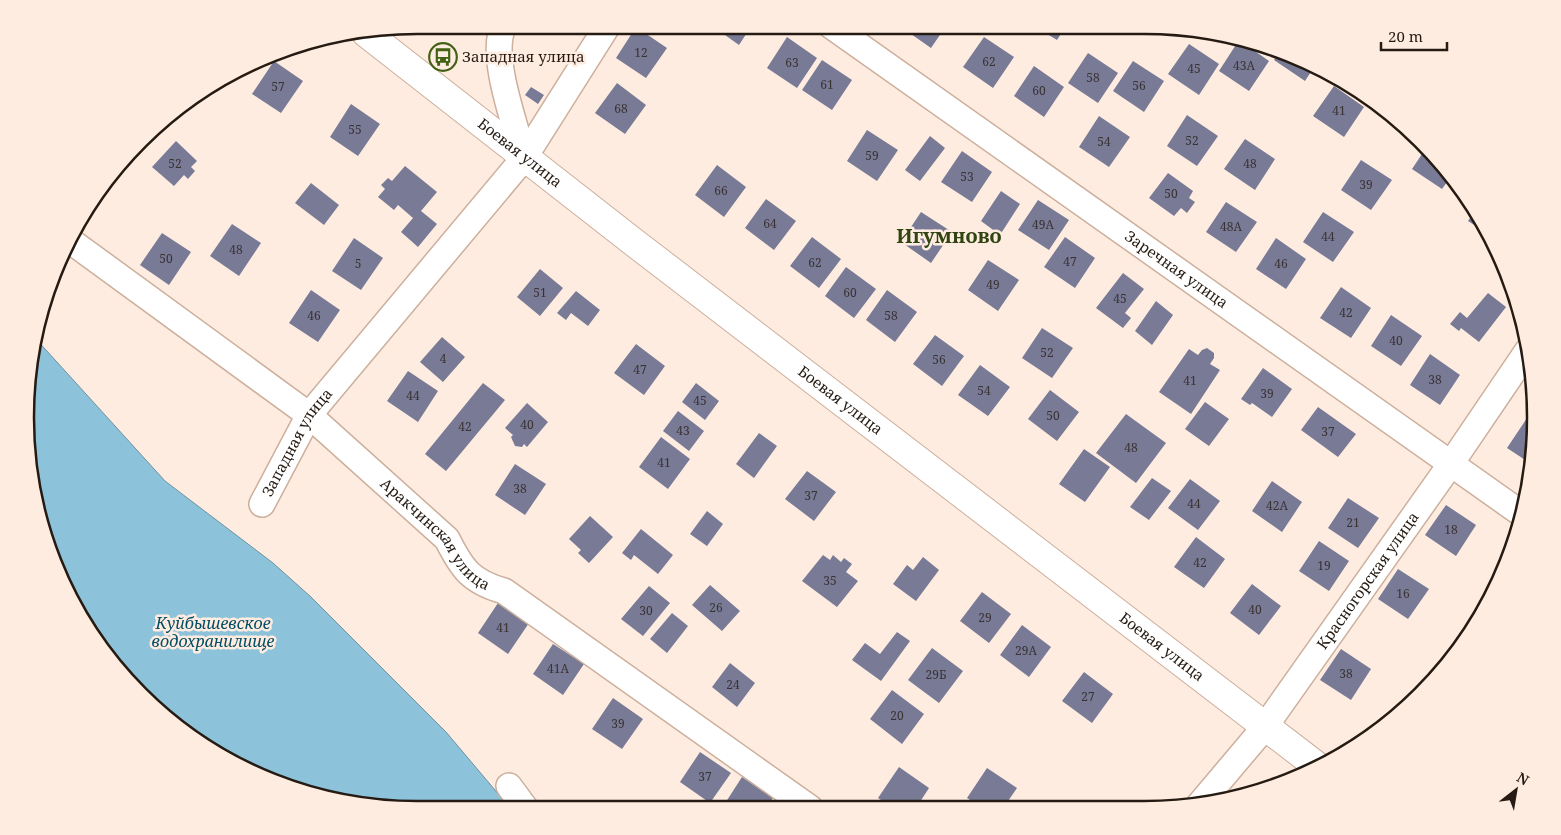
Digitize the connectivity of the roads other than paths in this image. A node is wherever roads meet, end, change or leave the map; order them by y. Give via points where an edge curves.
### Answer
1 (500, 34) edge
2 (602, 34) edge
3 (841, 34) edge
4 (370, 37) edge
5 (524, 158) junction
6 (75, 244) edge
7 (1523, 358) edge
8 (309, 415) junction
9 (1450, 465) junction
10 (262, 504) dead end
11 (1516, 510) edge
12 (1264, 728) junction
13 (1312, 762) edge
14 (509, 786) dead end
15 (1209, 796) edge
16 (520, 801) edge
17 (800, 801) edge

1 - 5 street via 502,82
2 - 5 street, Западная улица
3 - 9 street, Заречная улица
4 - 5 main road, Боевая улица
5 - 8 street, Западная улица
5 - 12 main road, Боевая улица
6 - 8 street, Аракчинская улица
7 - 9 street, Красногорская улица
8 - 10 street, Западная улица
8 - 17 street, Аракчинская улица via 447,539 459,563 483,585 504,591
9 - 11 street, Заречная улица
9 - 12 street, Красногорская улица
12 - 13 main road, Боевая улица
12 - 15 street, Красногорская улица
14 - 16 street

